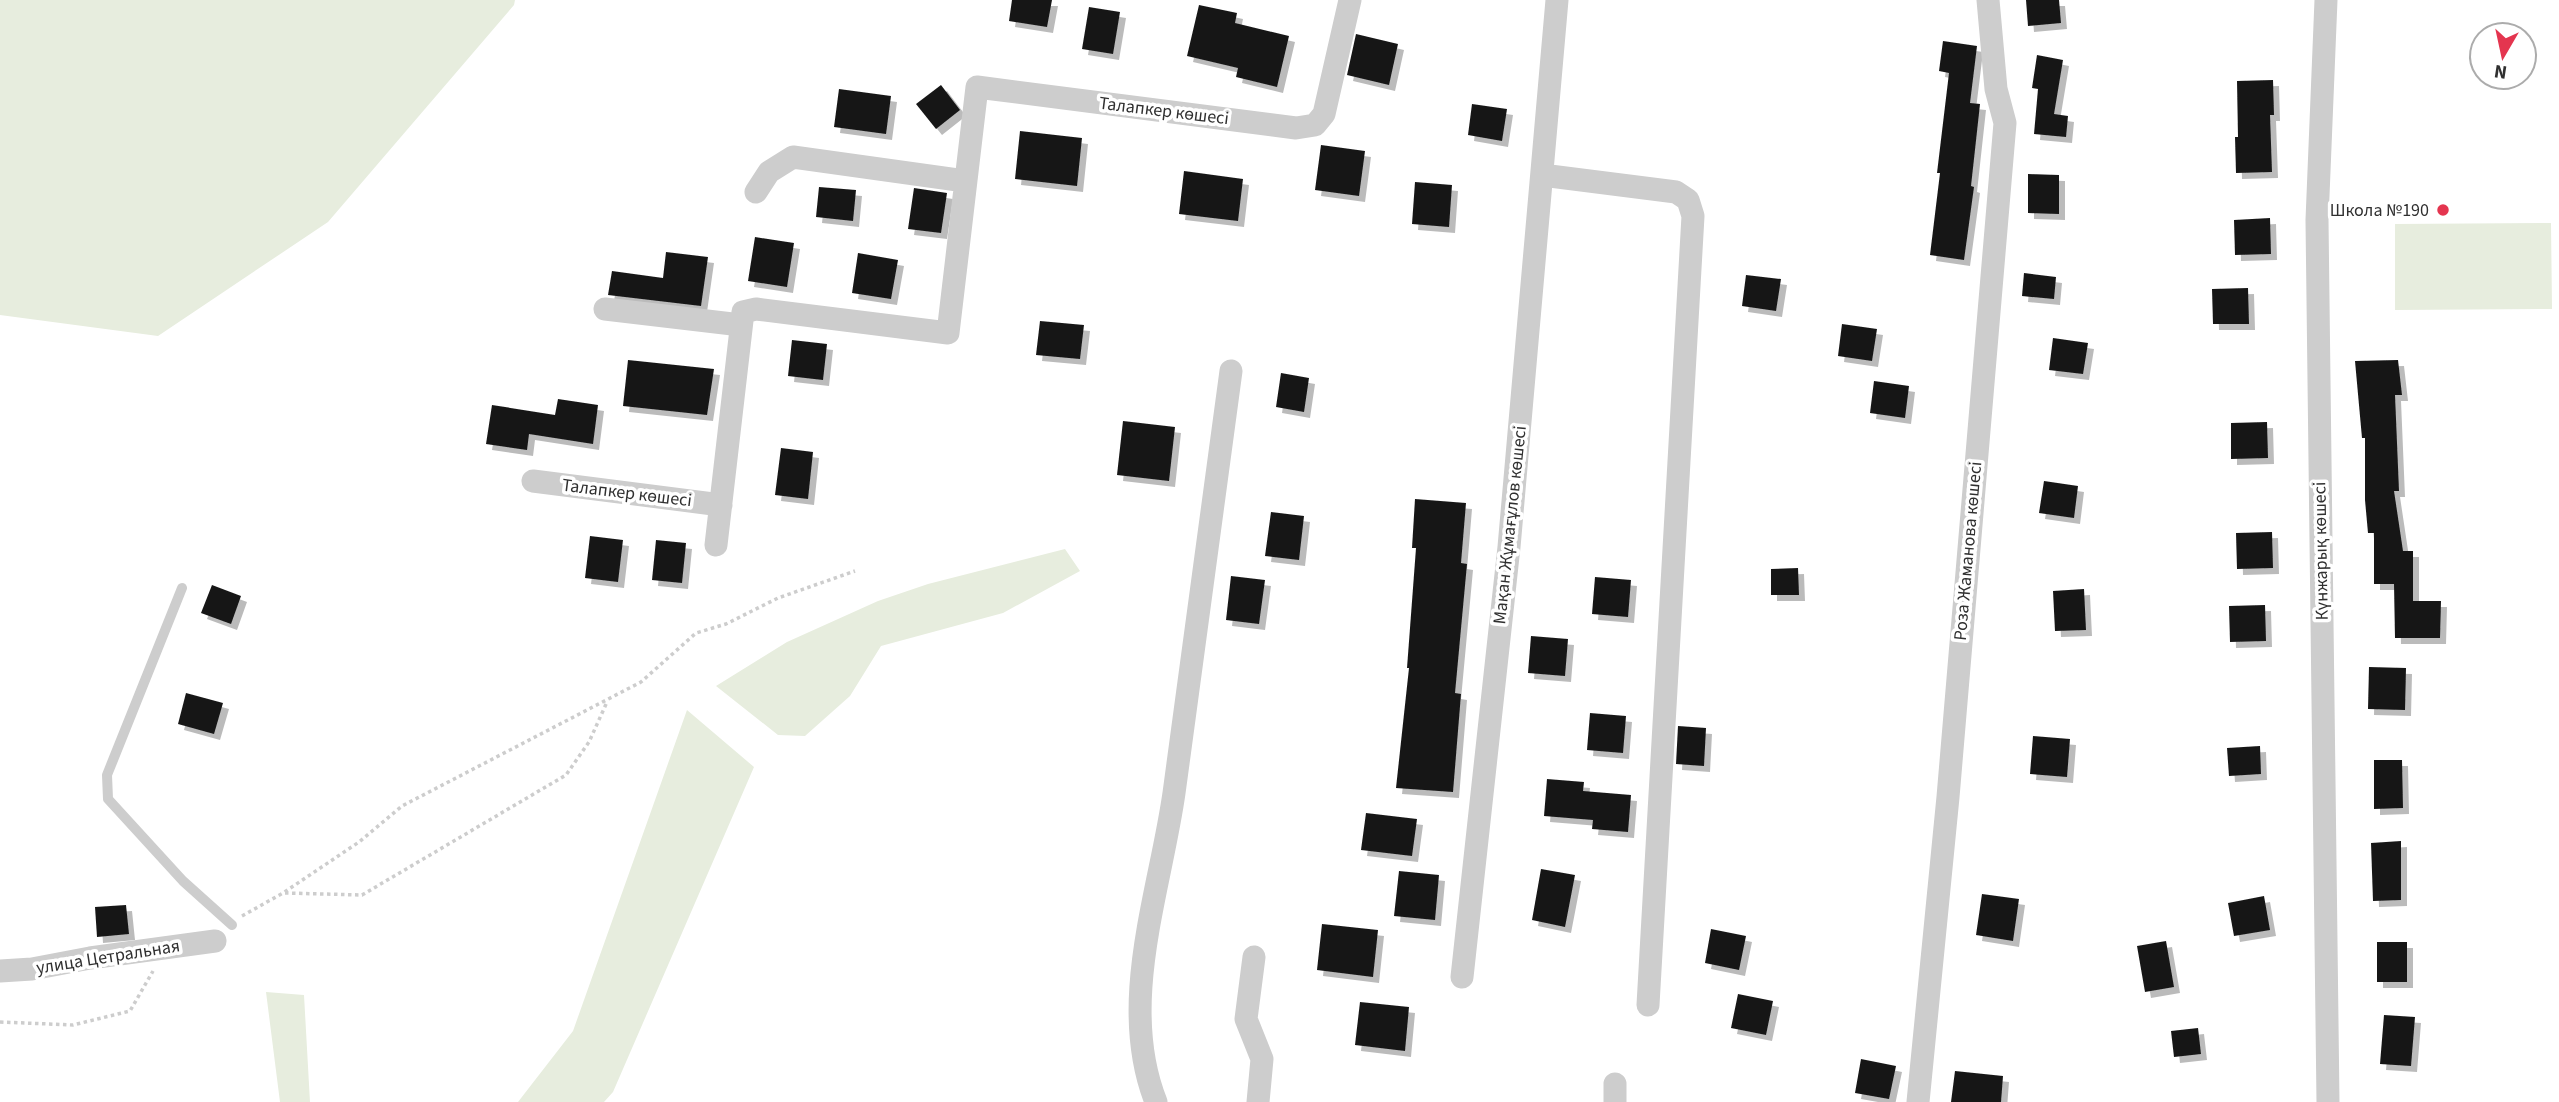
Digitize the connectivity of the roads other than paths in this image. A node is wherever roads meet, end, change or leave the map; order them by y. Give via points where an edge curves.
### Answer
1 (1350, 0) edge
2 (1557, 0) edge
3 (1988, 0) edge
4 (2326, 0) edge
5 (1542, 175) junction
6 (965, 181) junction
7 (756, 192) dead end
8 (605, 309) dead end
9 (741, 326) junction
10 (1231, 371) dead end
11 (533, 481) dead end
12 (721, 505) junction
13 (716, 545) dead end
14 (182, 588) dead end
15 (232, 925) road end
16 (215, 941) dead end
17 (1254, 957) dead end
18 (0, 971) edge
19 (1462, 977) dead end
20 (1648, 1005) dead end
21 (1156, 1102) edge
22 (1258, 1102) edge
23 (1918, 1102) edge
24 (2329, 1102) edge

1 - 6 street, Талапкер көшесі via 1324,114 1315,125 1296,128 977,87
2 - 5 street, Мақан Жұмағұлов көшесі
3 - 23 street, Роза Жаманова көшесі via 1996,89 2004,122
4 - 24 street, Күнжарық көшесі via 2317,220
5 - 19 street, Мақан Жұмағұлов көшесі via 1509,547
5 - 20 street via 1676,192 1688,201 1693,216
6 - 7 street via 793,157 769,172
6 - 9 street, Талапкер көшесі via 948,333 756,309 743,312
8 - 9 street
9 - 12 street
10 - 21 street via 1171,812 1142,967 1141,1042
11 - 12 street, Талапкер көшесі
12 - 13 street
14 - 15 lane via 107,775 108,799 183,881
16 - 18 street, улица Цетральная
17 - 22 street via 1246,1019 1262,1059

